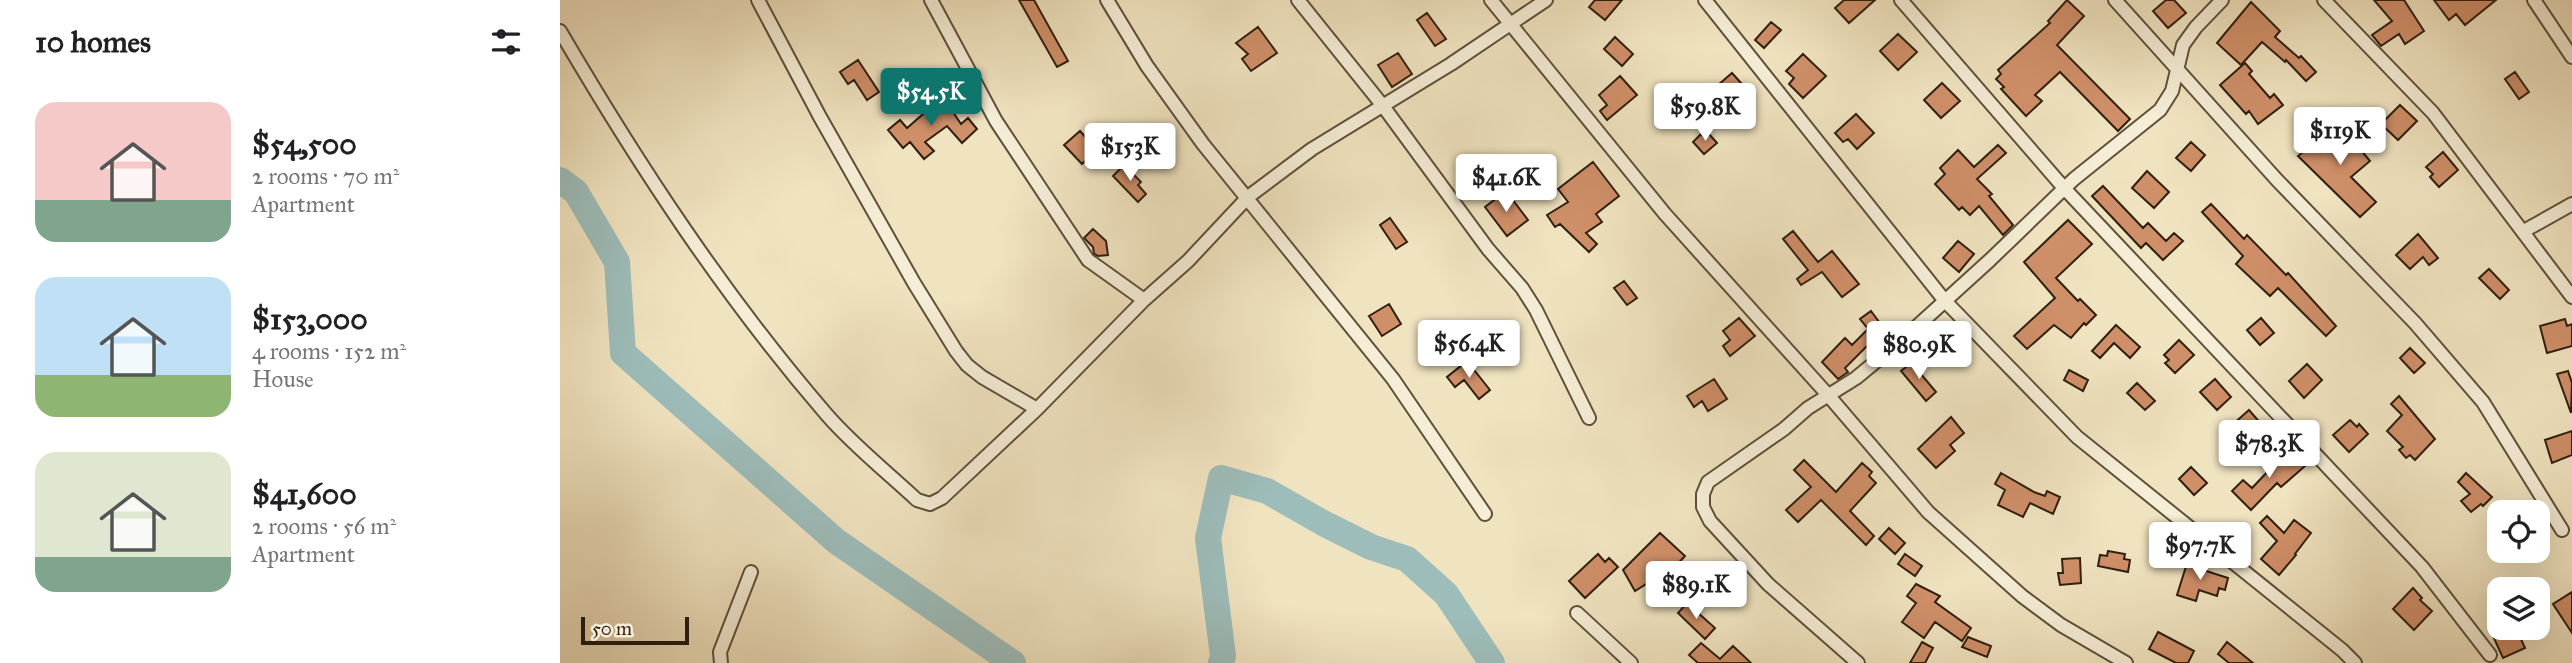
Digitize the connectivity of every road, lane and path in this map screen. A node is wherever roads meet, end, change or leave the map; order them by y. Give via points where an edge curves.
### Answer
1 (758, 0) edge
2 (931, 0) edge
3 (1107, 0) edge
4 (1298, 0) edge
5 (1491, 0) edge
6 (1546, 0) edge
7 (1704, 0) edge
8 (1901, 0) edge
9 (2115, 0) edge
10 (2222, 0) edge
11 (2324, 0) edge
12 (2533, 0) edge
13 (1510, 25) junction
14 (560, 31) edge
15 (2572, 57) edge
16 (2176, 68) junction
17 (1383, 106) junction
18 (2064, 188) junction
19 (1248, 197) junction
20 (2572, 204) edge
21 (2524, 231) junction
22 (2572, 297) edge
23 (1144, 300) junction
24 (1945, 301) junction
25 (1828, 395) junction
26 (1037, 409) junction
27 (1589, 418) dead end
28 (1485, 514) dead end
29 (2562, 530) dead end
30 (751, 572) dead end
31 (1577, 613) dead end
32 (2490, 655) dead end
33 (721, 663) edge
34 (1631, 663) edge
35 (1858, 663) edge
36 (2126, 663) edge
37 (2354, 663) edge

1 - 26 street via 847,165 956,351 982,377
2 - 23 street via 996,121 1088,260
3 - 19 street via 1147,66
4 - 17 street
5 - 13 street
6 - 13 street
7 - 24 street
8 - 18 street
9 - 16 street
10 - 16 street via 2183,46
11 - 21 street via 2433,113
12 - 15 street
13 - 17 street
13 - 25 street via 1665,214
14 - 26 street via 618,131 716,277 829,417 917,499 930,504 942,498
16 - 18 street via 2172,91 2160,110
16 - 29 street via 2483,402
17 - 19 street via 1312,149
17 - 27 street via 1522,288
18 - 24 street
18 - 32 street via 2421,567
19 - 23 street
19 - 28 street via 1393,379
20 - 21 street
21 - 22 street
23 - 26 street
24 - 25 street via 1856,378
24 - 37 street via 2077,438
25 - 35 street via 1708,482 1703,506 1710,521 1768,584
25 - 36 street via 1928,512 2060,625
30 - 33 street via 720,652
31 - 34 street

